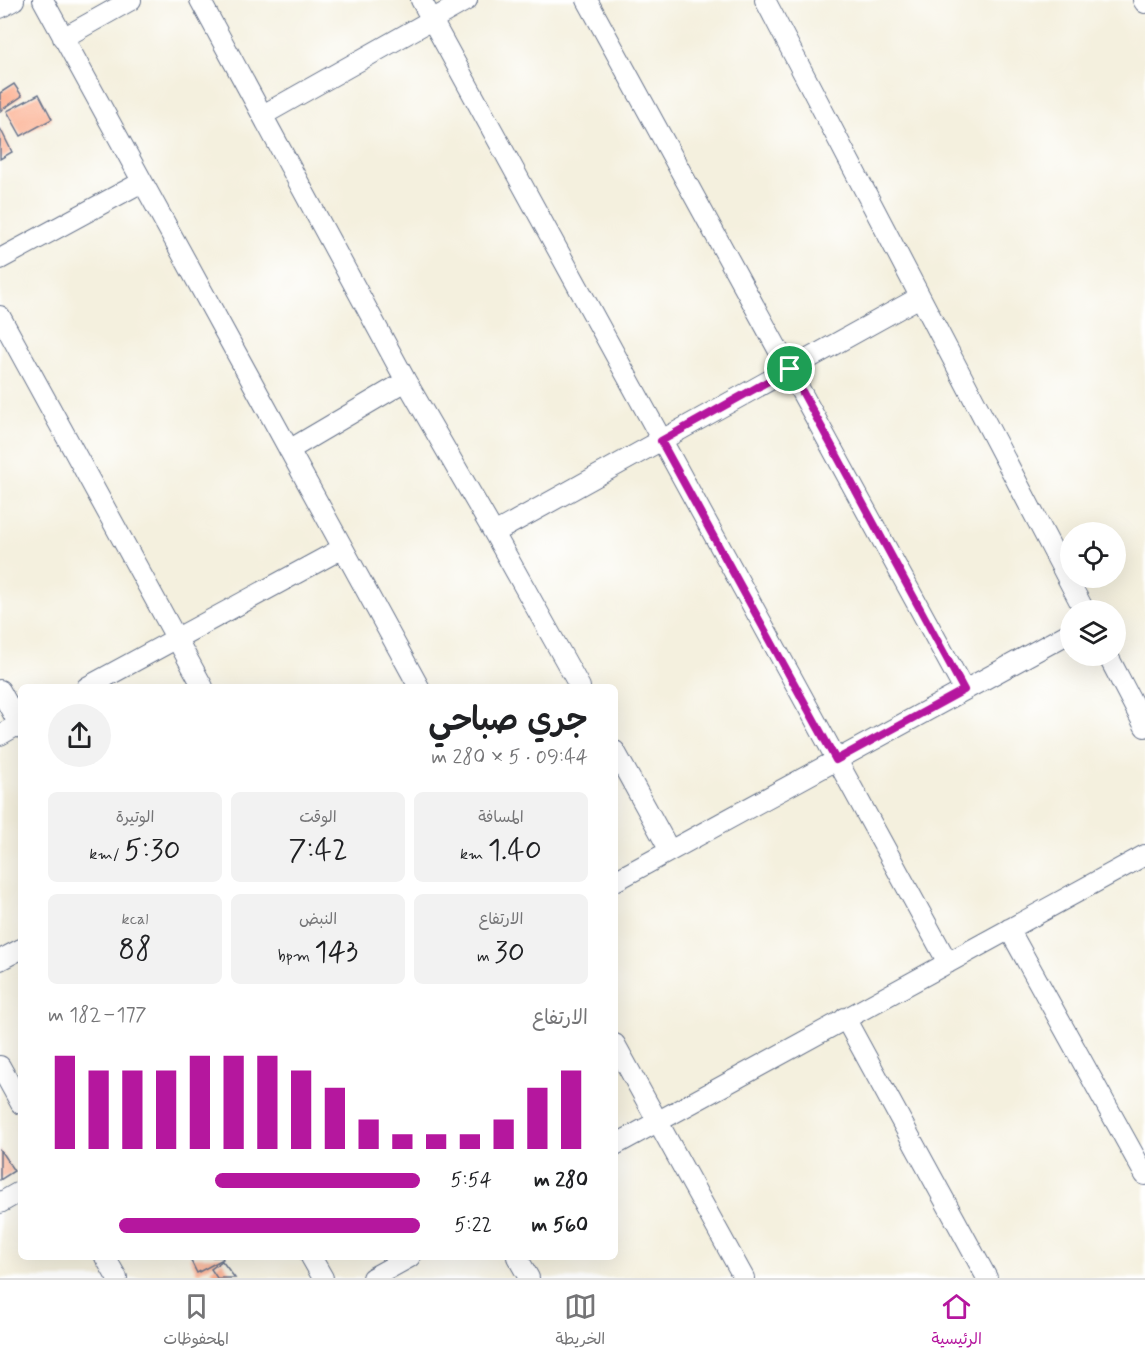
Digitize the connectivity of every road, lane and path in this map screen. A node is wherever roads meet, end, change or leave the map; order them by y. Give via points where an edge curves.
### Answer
1 (14, 0) edge
2 (43, 0) edge
3 (131, 0) edge
4 (200, 0) edge
5 (421, 0) edge
6 (467, 0) edge
7 (587, 0) edge
8 (765, 0) edge
9 (0, 8) edge
10 (432, 18) junction
11 (63, 38) junction
12 (263, 115) junction
13 (142, 182) junction
14 (0, 259) edge
15 (920, 297) junction
16 (0, 316) edge
17 (790, 369) junction
18 (406, 381) junction
19 (661, 441) junction
20 (289, 450) junction
21 (494, 533) junction
22 (343, 548) junction
23 (1079, 600) edge
24 (176, 638) junction
25 (1060, 638) edge
26 (1113, 666) edge
27 (92, 684) edge
28 (201, 684) edge
29 (417, 684) edge
30 (578, 684) edge
31 (0, 690) edge
32 (964, 690) junction
33 (18, 722) edge
34 (18, 726) edge
35 (1145, 727) edge
36 (0, 735) edge
37 (618, 756) edge
38 (836, 760) junction
39 (670, 851) junction
40 (1145, 855) edge
41 (618, 879) edge
42 (1009, 929) junction
43 (18, 951) edge
44 (0, 960) edge
45 (948, 963) junction
46 (846, 1018) junction
47 (618, 1050) edge
48 (0, 1066) edge
49 (18, 1099) edge
50 (657, 1122) junction
51 (618, 1143) edge
52 (1145, 1175) edge
53 (18, 1193) edge
54 (0, 1203) edge
55 (107, 1260) edge
56 (313, 1260) edge
57 (405, 1260) edge
58 (519, 1260) edge
59 (117, 1278) edge
60 (323, 1278) edge
61 (372, 1278) edge
62 (529, 1278) edge
63 (744, 1278) edge
64 (987, 1278) edge

1 - 9 street
2 - 11 street
3 - 11 street
4 - 12 street
5 - 10 street
6 - 10 street
7 - 17 street
8 - 15 street
10 - 12 street
10 - 19 street
11 - 13 street
12 - 18 street
13 - 14 street
13 - 20 street
15 - 17 street
15 - 23 street
16 - 24 street
17 - 19 street
17 - 32 street
18 - 20 street
18 - 21 street
19 - 21 street
19 - 38 street
20 - 22 street
21 - 30 street
22 - 24 street
22 - 29 street
24 - 27 street
24 - 28 street
25 - 32 street
26 - 35 street
31 - 33 street
32 - 38 street
34 - 36 street
37 - 39 street
38 - 39 street
38 - 45 street
39 - 41 street
40 - 42 street
42 - 45 street
42 - 52 street
43 - 44 street
45 - 46 street
46 - 50 street
46 - 64 street
47 - 50 street
48 - 49 street
50 - 51 street
50 - 63 street
53 - 54 street
55 - 59 street
56 - 60 street
57 - 61 street
58 - 62 street

